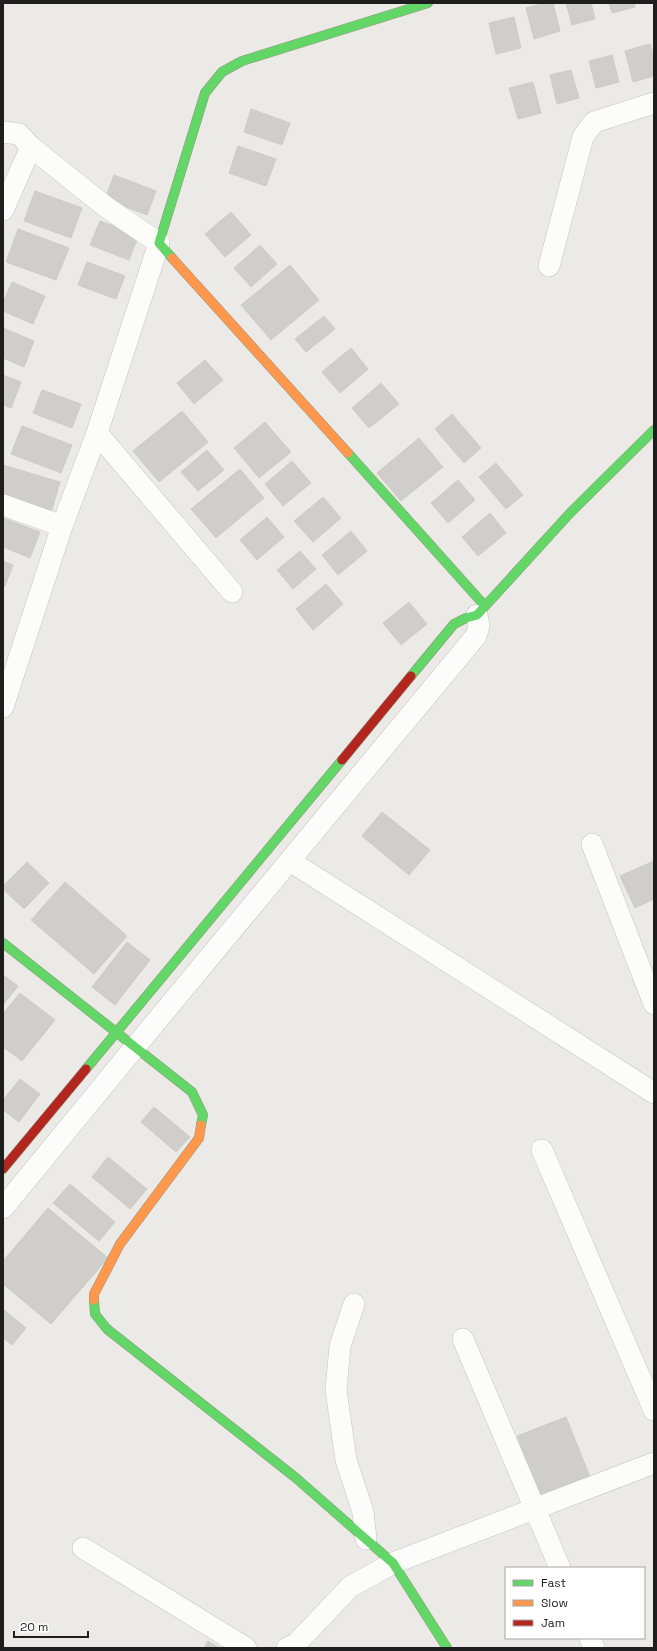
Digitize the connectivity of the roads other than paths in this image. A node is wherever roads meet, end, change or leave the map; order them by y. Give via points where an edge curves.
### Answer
1 (428, 3) edge
2 (654, 103) edge
3 (3, 132) edge
4 (31, 147) junction
5 (3, 210) edge
6 (159, 243) junction
7 (548, 266) dead end
8 (654, 430) edge
9 (97, 433) junction
10 (3, 505) edge
11 (62, 526) junction
12 (232, 592) dead end
13 (481, 611) junction
14 (3, 707) edge
15 (592, 844) dead end
16 (290, 861) junction
17 (3, 943) edge
18 (654, 1004) edge
19 (116, 1032) junction
20 (135, 1047) junction
21 (654, 1093) edge
22 (542, 1150) dead end
23 (3, 1169) edge
24 (3, 1175) edge
25 (20, 1188) junction
26 (3, 1208) edge
27 (354, 1304) dead end
28 (463, 1339) dead end
29 (654, 1410) edge
30 (654, 1463) edge
31 (535, 1509) junction
32 (366, 1539) junction
33 (83, 1548) dead end
34 (393, 1563) junction
35 (560, 1567) edge
36 (246, 1648) edge
37 (287, 1648) edge
38 (447, 1648) edge

1 - 6 street via 242,61 222,72 205,93
2 - 7 street via 594,122 583,137
3 - 4 street via 19,134
4 - 5 street
4 - 6 street via 106,207
6 - 9 street
6 - 13 street
8 - 13 street via 571,512
9 - 11 street
9 - 12 street
10 - 11 street
11 - 14 street
13 - 16 street via 476,636
13 - 19 street via 454,624
15 - 18 street
16 - 20 street
16 - 21 street
17 - 19 street
19 - 20 street
19 - 23 street
20 - 25 street
20 - 32 street via 192,1092 203,1115 202,1122 199,1138 120,1244 94,1294 95,1314 107,1329 296,1478
22 - 29 street
24 - 25 street
25 - 26 street
27 - 32 street via 340,1346 336,1390 346,1460 363,1512
28 - 31 street
30 - 31 street
31 - 34 street
31 - 35 street
32 - 34 street
33 - 36 street
34 - 37 street via 350,1587 296,1644
34 - 38 street

